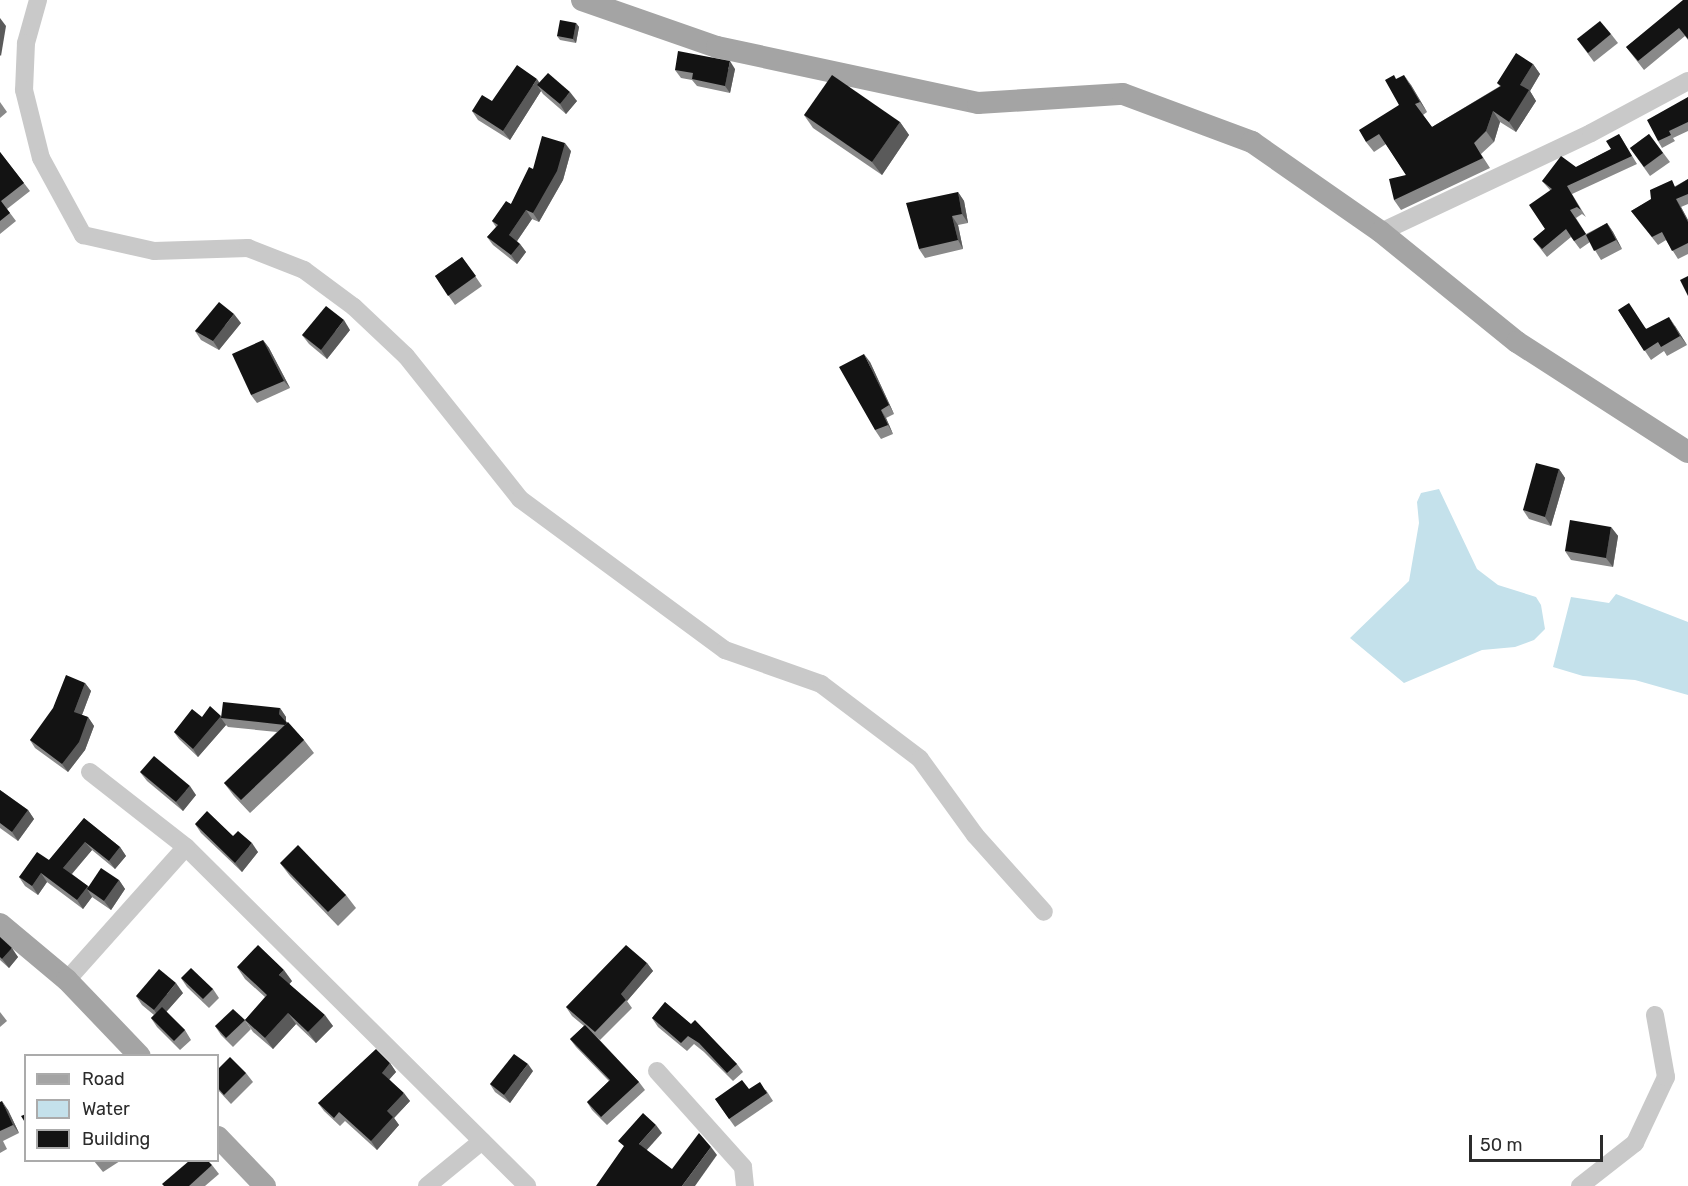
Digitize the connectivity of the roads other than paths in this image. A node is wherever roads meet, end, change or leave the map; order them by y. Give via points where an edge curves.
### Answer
1 (39, 0) edge
2 (582, 0) edge
3 (1688, 81) edge
4 (1381, 232) junction
5 (1688, 452) edge
6 (90, 772) dead end
7 (186, 847) junction
8 (1044, 912) dead end
9 (0, 924) edge
10 (67, 980) junction
11 (1655, 1014) dead end
12 (138, 1054) edge
13 (657, 1071) dead end
14 (219, 1138) edge
15 (482, 1141) junction
16 (265, 1186) edge
17 (427, 1186) edge
18 (527, 1186) edge
19 (745, 1186) edge
20 (1580, 1186) edge

1 - 8 street via 26,43 24,90 41,158 82,235 154,251 248,248 304,270 354,307 406,356 519,499 725,650 821,684 920,759 975,835
2 - 4 main road via 717,47 978,103 1123,94 1252,142
3 - 4 street via 1591,133
4 - 5 main road via 1517,342
6 - 7 street
7 - 10 street
7 - 15 street
9 - 10 main road
10 - 12 main road
11 - 20 street via 1666,1077 1635,1143
13 - 19 street via 743,1167
14 - 16 main road
15 - 17 street
15 - 18 street

